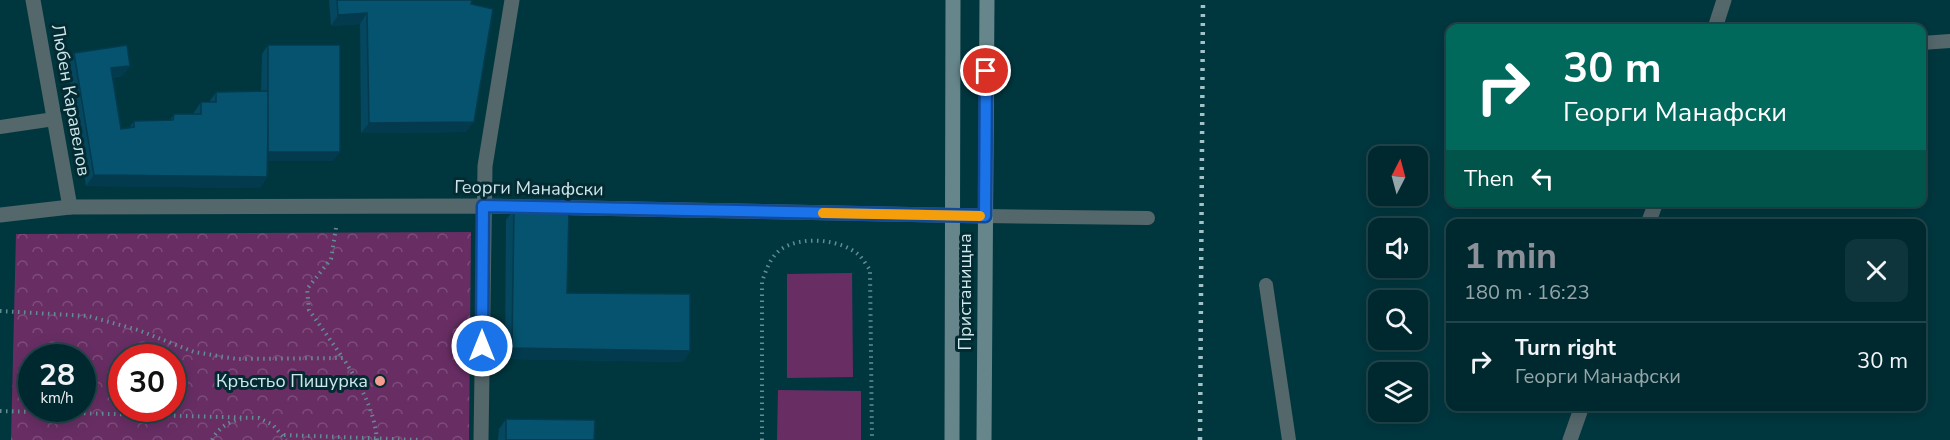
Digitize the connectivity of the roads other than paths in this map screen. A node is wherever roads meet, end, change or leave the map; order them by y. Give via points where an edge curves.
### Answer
1 (33, 0) edge
2 (512, 0) edge
3 (953, 0) edge
4 (987, 0) edge
5 (1724, 0) edge
6 (1716, 24) edge
7 (1950, 41) edge
8 (1926, 43) edge
9 (54, 119) junction
10 (0, 127) edge
11 (483, 206) junction
12 (70, 207) junction
13 (952, 215) junction
14 (0, 216) edge
15 (985, 216) junction
16 (1148, 218) dead end
17 (1266, 285) dead end
18 (1580, 411) edge
19 (481, 440) edge
20 (952, 440) edge
21 (984, 440) edge
22 (1289, 440) edge
23 (1570, 440) edge

1 - 9 street, Любен Каравелов
2 - 11 street via 485,166
3 - 13 main road, Пристанищна
4 - 15 main road, Пристанищна
5 - 6 street
7 - 8 lane
9 - 10 lane
9 - 12 street, Любен Каравелов
11 - 12 street, Георги Манафски
11 - 13 street, Георги Манафски
11 - 19 street
12 - 14 street, Георги Манафски
13 - 15 street, Георги Манафски
13 - 20 main road, Пристанищна
15 - 16 lane
15 - 21 main road, Пристанищна
17 - 22 lane
18 - 23 street

